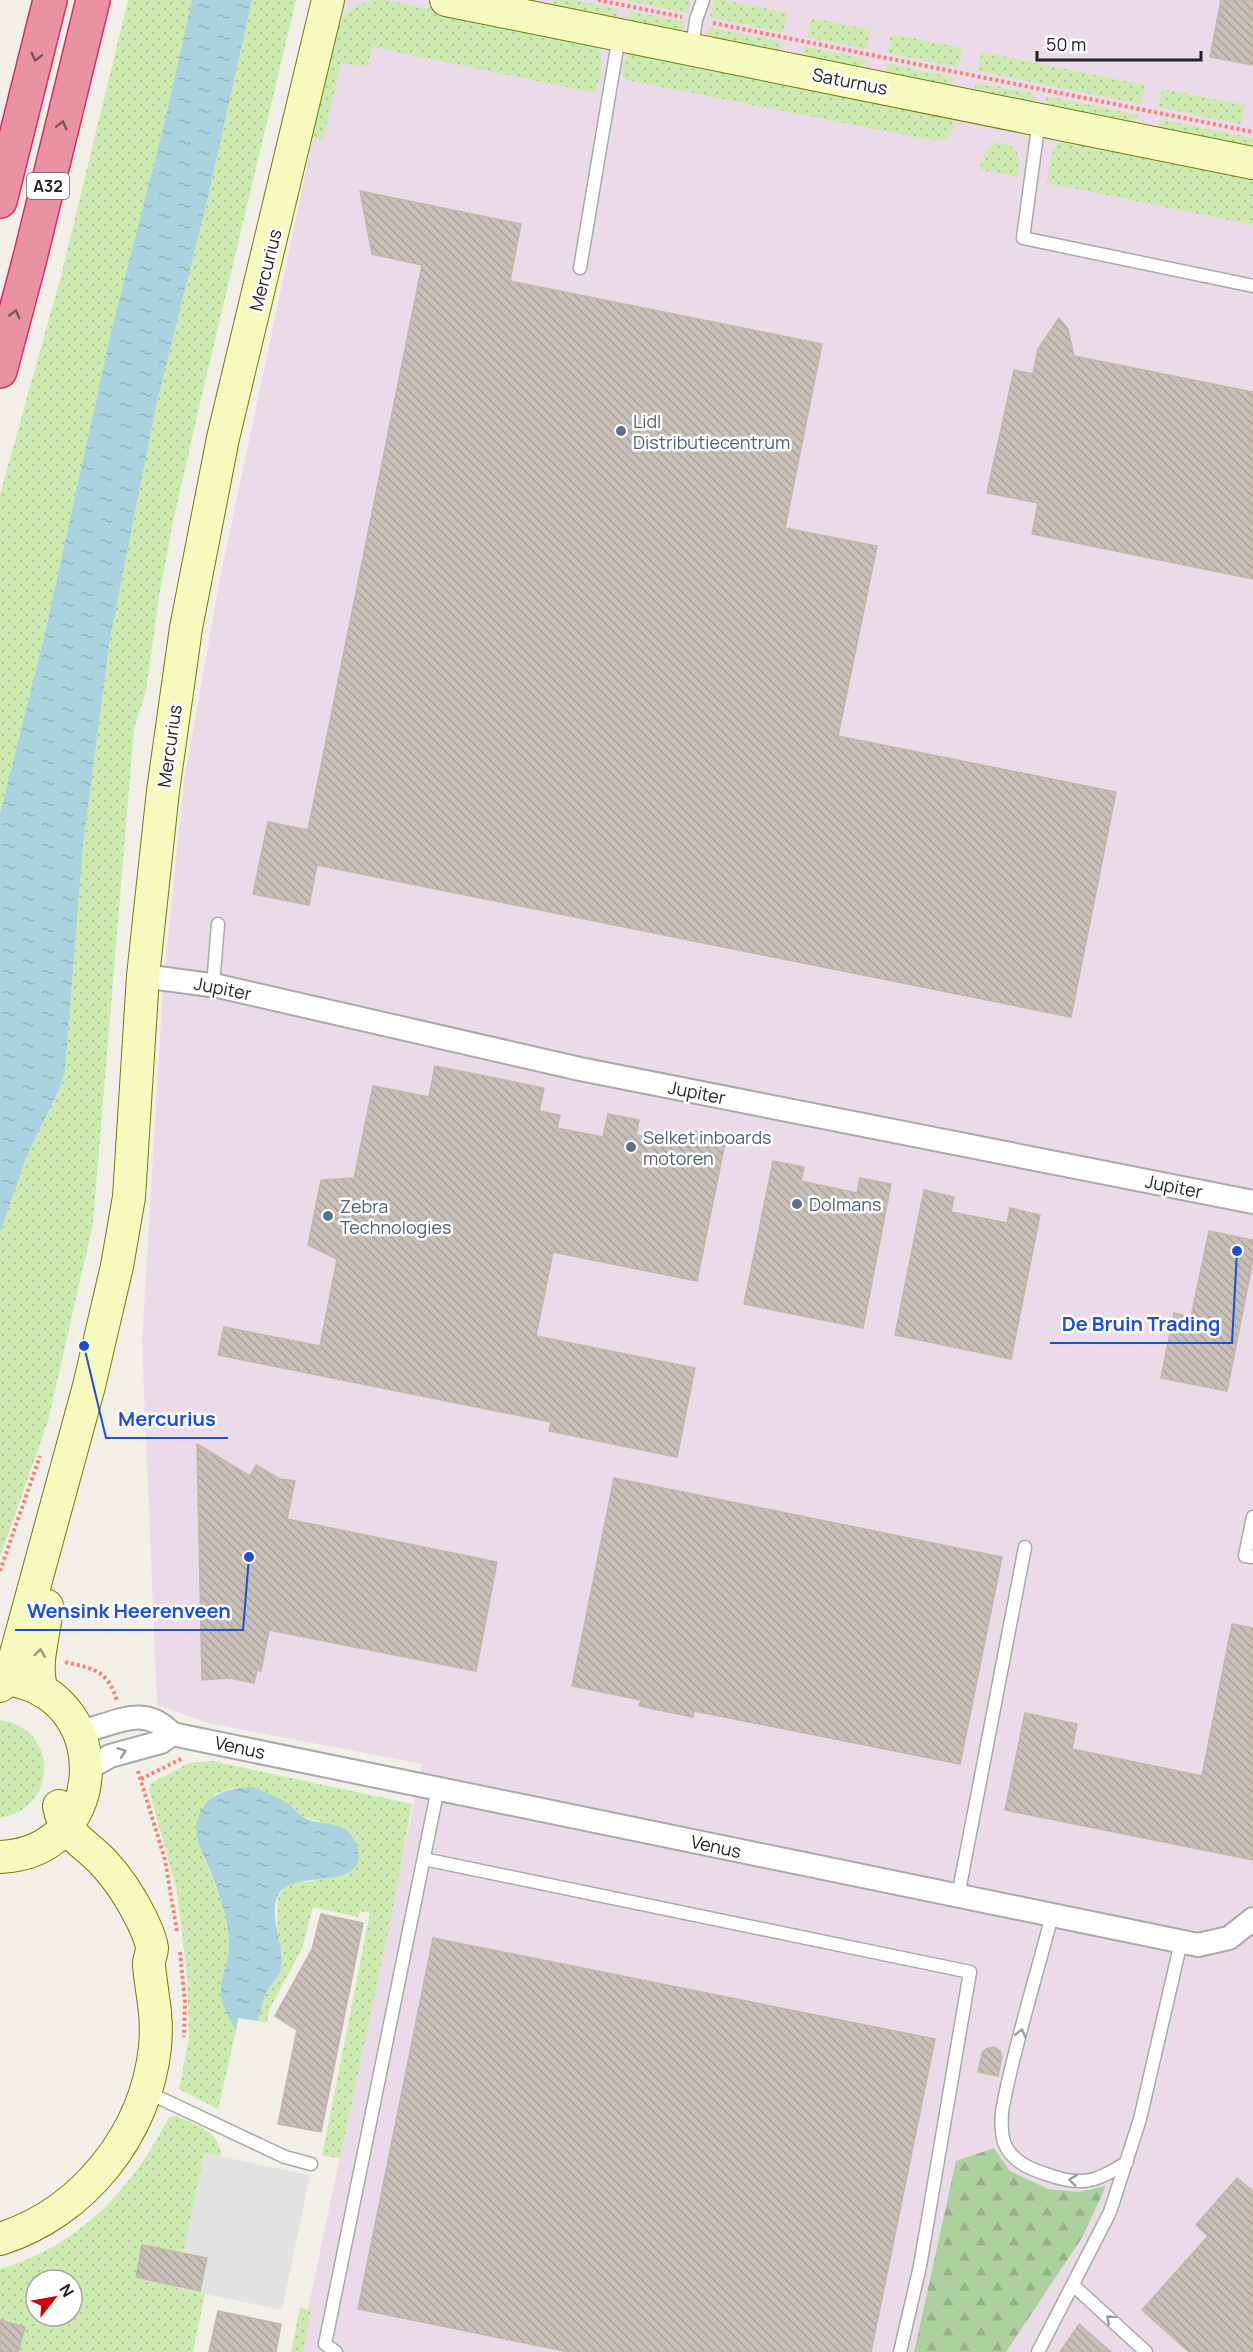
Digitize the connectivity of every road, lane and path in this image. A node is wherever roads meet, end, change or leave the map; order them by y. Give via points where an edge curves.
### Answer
1 (50, 0) edge
2 (93, 0) edge
3 (328, 0) edge
4 (446, 0) edge
5 (598, 0) edge
6 (703, 0) edge
7 (620, 35) junction
8 (694, 35) junction
9 (1039, 119) junction
10 (1253, 132) edge
11 (1253, 163) edge
12 (0, 201) edge
13 (580, 268) dead end
14 (1253, 286) edge
15 (0, 371) edge
16 (218, 924) dead end
17 (143, 976) junction
18 (213, 985) junction
19 (1253, 1202) edge
20 (58, 1498) junction
21 (1253, 1517) edge
22 (1025, 1547) dead end
23 (1253, 1557) edge
24 (57, 1660) dead end
25 (1, 1685) edge
26 (42, 1691) junction
27 (118, 1707) dead end
28 (70, 1733) junction
29 (172, 1734) junction
30 (210, 1741) junction
31 (87, 1769) junction
32 (141, 1779) dead end
33 (438, 1788) junction
34 (62, 1816) junction
35 (39, 1849) junction
36 (0, 1850) edge
37 (0, 1857) edge
38 (424, 1859) junction
39 (958, 1896) junction
40 (1052, 1915) junction
41 (1253, 1919) edge
42 (1181, 1942) junction
43 (148, 1965) junction
44 (146, 2091) junction
45 (1127, 2162) junction
46 (311, 2164) dead end
47 (0, 2239) edge
48 (1073, 2285) junction
49 (336, 2352) edge
50 (900, 2352) edge
51 (1038, 2352) edge
52 (1146, 2352) edge

1 -> 12 highway, A32
15 -> 2 highway, A32
3 - 17 main road, Mercurius via 223,438 188,617 163,791
4 - 7 main road, Saturnus
5 - 8 path
6 - 8 lane
7 - 8 main road, Saturnus
7 - 13 lane
8 - 9 main road, Saturnus
8 - 10 path
9 - 11 main road, Saturnus
9 - 14 lane via 1023,238
16 - 18 lane
17 - 18 street, Jupiter
17 - 20 main road, Mercurius via 124,1232 89,1386
18 - 19 street, Jupiter via 580,1069
20 - 25 main road, Mercurius via 11,1671
26 -> 20 main road, Mercurius via 39,1656
21 - 23 lane via 1245,1556
22 - 39 lane
24 - 27 path via 102,1673 113,1689
25 - 26 main road via 30,1685
25 - 28 main road
26 - 28 main road via 63,1708
28 - 29 street, Venus via 142,1717 161,1722
28 - 31 main road via 85,1749
28 - 34 main road via 69,1775
29 - 30 street, Venus
31 -> 29 street via 110,1756 161,1742
30 - 32 path
30 - 33 street, Venus
31 - 34 main road via 83,1798
33 - 38 lane
33 - 39 street, Venus
34 - 35 main road via 57,1837
34 - 36 main road via 20,1839 6,1842
34 - 43 main road via 132,1901 152,1949
35 - 37 main road
35 - 43 main road via 64,1856 91,1877 114,1906
38 - 49 lane via 325,2344
38 - 50 lane via 970,1972 920,2266
39 - 40 street, Venus
40 - 42 street, Venus
45 -> 40 lane via 1105,2177 1083,2182 1057,2178 1014,2159 1004,2142 1002,2108
41 - 42 street, Venus via 1229,1938 1198,1945
42 - 45 lane
43 - 44 main road via 156,2026
44 - 46 lane via 285,2157
44 - 47 main road via 126,2136 91,2183 57,2211
45 - 48 lane via 1110,2212
48 - 51 lane
52 -> 48 lane

